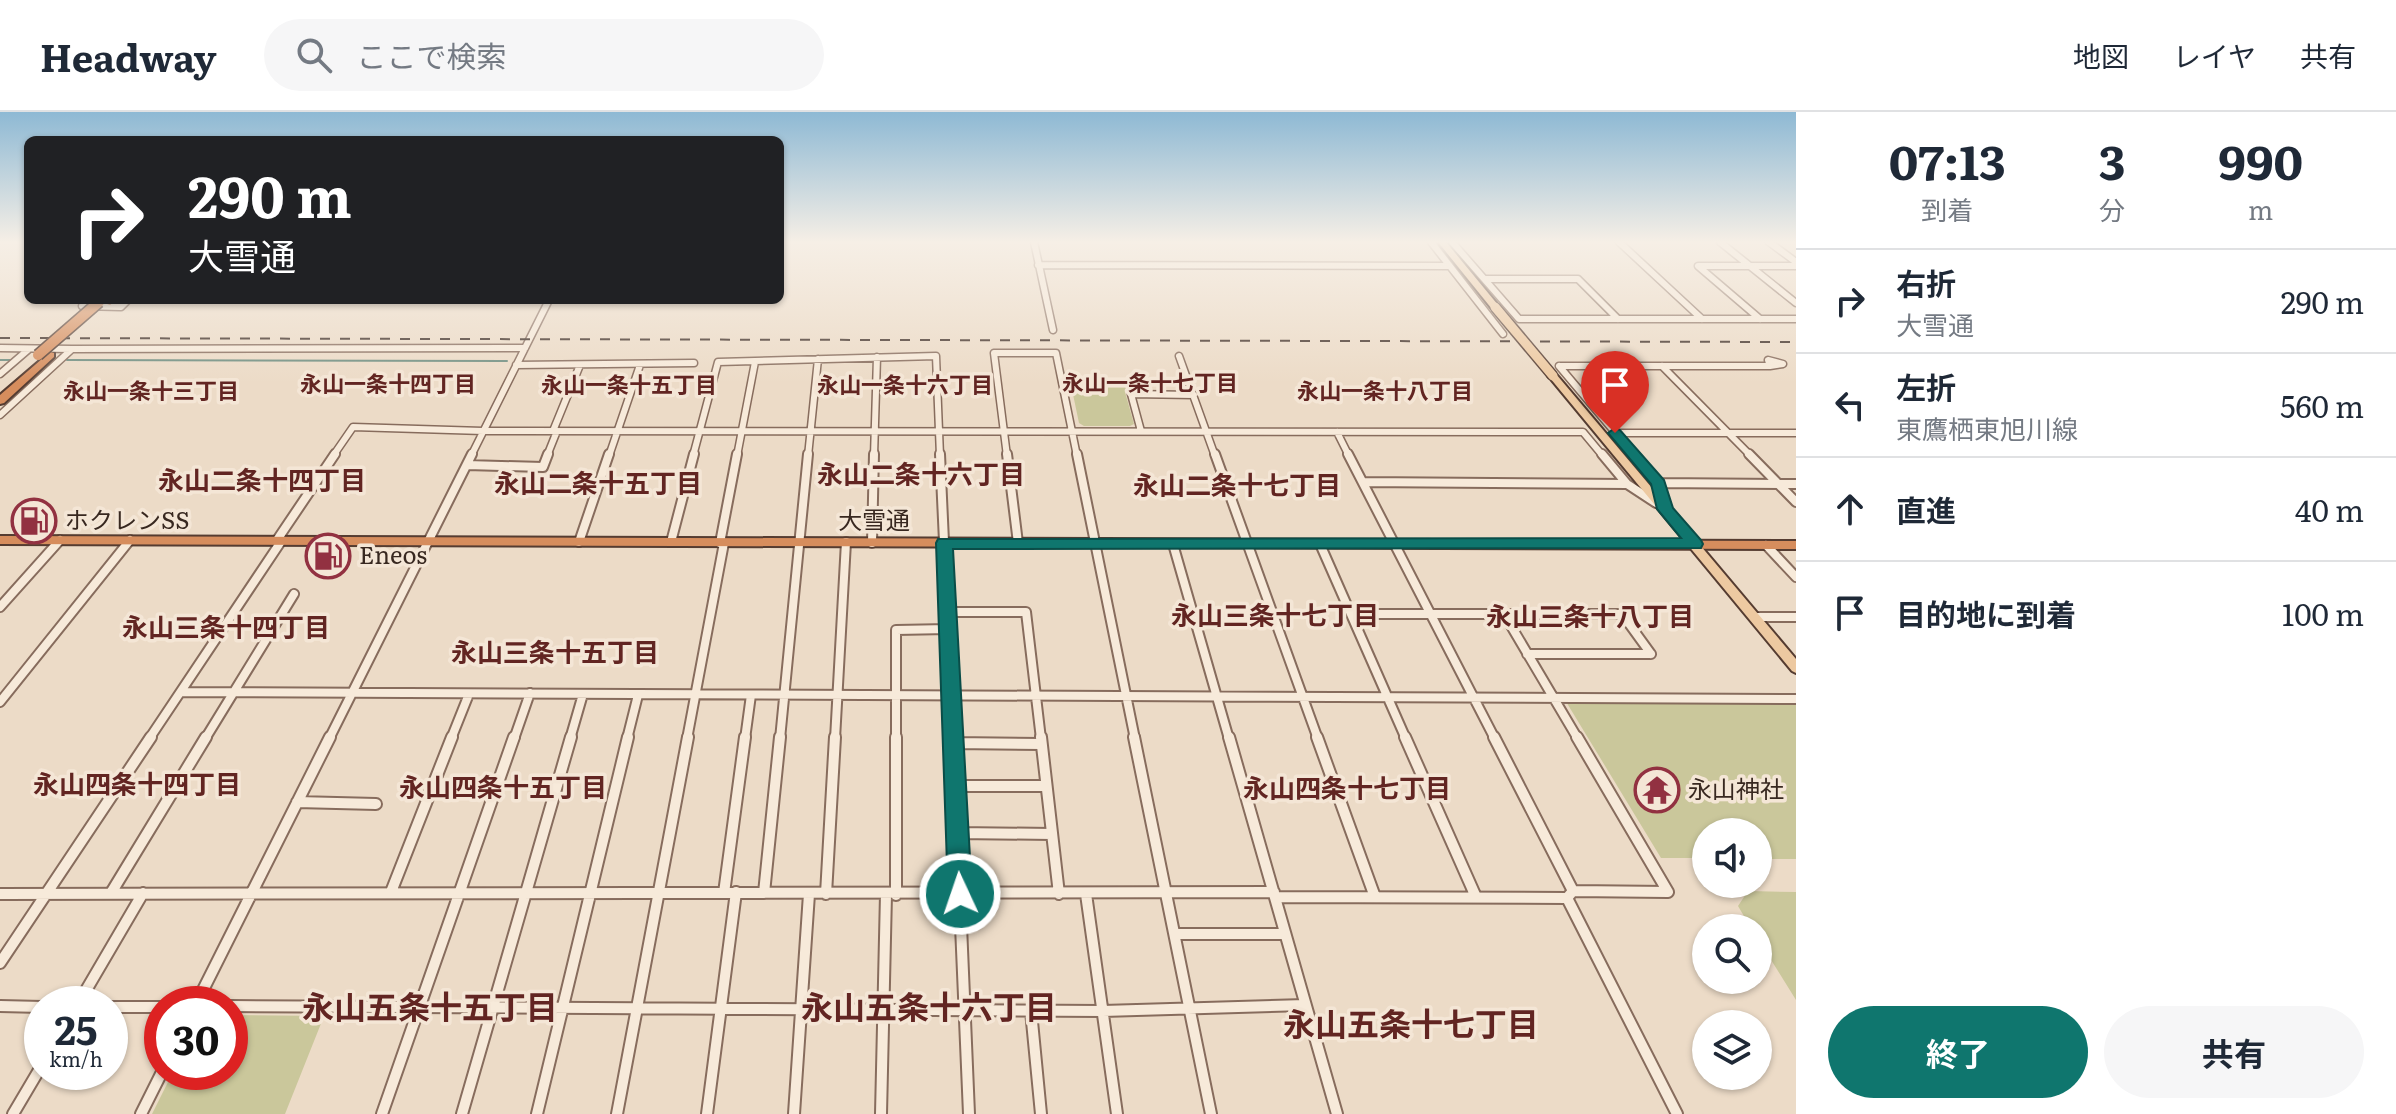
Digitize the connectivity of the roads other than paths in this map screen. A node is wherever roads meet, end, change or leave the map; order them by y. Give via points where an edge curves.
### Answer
1 (1043, 289) edge
2 (1467, 289) edge
3 (1480, 289) edge
4 (1493, 289) edge
5 (1588, 289) edge
6 (1669, 289) edge
7 (1725, 289) edge
8 (1778, 289) edge
9 (1796, 303) edge
10 (90, 304) edge
11 (98, 304) edge
12 (124, 304) edge
13 (547, 304) edge
14 (1618, 319) junction
15 (1702, 319) junction
16 (1760, 319) junction
17 (1796, 319) edge
18 (1053, 330) dead end
19 (1503, 334) dead end
20 (0, 348) edge
21 (525, 348) junction
22 (72, 349) junction
23 (39, 353) junction
24 (1179, 356) dead end
25 (877, 357) junction
26 (818, 359) junction
27 (755, 362) junction
28 (694, 363) dead end
29 (516, 365) junction
30 (580, 365) junction
31 (640, 365) junction
32 (1662, 366) junction
33 (1770, 366) dead end
34 (0, 374) edge
35 (0, 389) edge
36 (1194, 395) junction
37 (0, 401) edge
38 (0, 415) edge
39 (617, 430) junction
40 (701, 430) junction
41 (742, 430) junction
42 (483, 431) junction
43 (555, 431) junction
44 (810, 431) junction
45 (874, 431) junction
46 (939, 431) junction
47 (1005, 431) junction
48 (1141, 431) junction
49 (1072, 432) junction
50 (1207, 432) junction
51 (1337, 432) junction
52 (1615, 433) junction
53 (1728, 433) junction
54 (1796, 433) edge
55 (467, 465) junction
56 (1363, 482) junction
57 (1658, 483) junction
58 (1627, 484) junction
59 (1778, 484) junction
60 (1796, 484) edge
61 (1796, 502) edge
62 (1665, 509) junction
63 (0, 540) edge
64 (60, 540) junction
65 (130, 540) junction
66 (279, 540) junction
67 (428, 541) junction
68 (579, 542) junction
69 (671, 542) junction
70 (799, 542) junction
71 (846, 542) junction
72 (722, 543) junction
73 (872, 543) junction
74 (944, 543) junction
75 (1018, 543) junction
76 (1095, 543) junction
77 (1394, 543) junction
78 (1173, 544) junction
79 (1247, 544) junction
80 (1320, 544) junction
81 (1695, 544) junction
82 (1766, 545) junction
83 (1796, 545) edge
84 (1796, 577) edge
85 (294, 594) dead end
86 (0, 607) edge
87 (948, 612) junction
88 (1351, 614) junction
89 (1429, 614) junction
90 (1504, 614) junction
91 (1754, 617) junction
92 (1796, 617) edge
93 (948, 629) junction
94 (1527, 654) junction
95 (1796, 668) edge
96 (182, 692) junction
97 (4, 693) edge
98 (233, 693) junction
99 (351, 693) junction
100 (530, 693) junction
101 (469, 694) junction
102 (583, 694) junction
103 (695, 694) junction
104 (638, 695) junction
105 (751, 695) junction
106 (837, 695) junction
107 (894, 695) junction
108 (1035, 695) junction
109 (1217, 695) junction
110 (1302, 695) junction
111 (784, 696) junction
112 (951, 696) junction
113 (1126, 696) junction
114 (1387, 696) junction
115 (1472, 696) junction
116 (1551, 696) junction
117 (1796, 699) edge
118 (0, 702) edge
119 (953, 743) junction
120 (1041, 744) junction
121 (955, 786) junction
122 (1046, 786) junction
123 (297, 802) junction
124 (376, 804) dead end
125 (957, 833) junction
126 (1052, 834) junction
127 (253, 892) junction
128 (391, 892) junction
129 (459, 892) junction
130 (659, 892) junction
131 (730, 892) junction
132 (1166, 892) junction
133 (111, 893) junction
134 (143, 893) junction
135 (525, 893) junction
136 (591, 893) junction
137 (764, 893) junction
138 (0, 894) edge
139 (48, 894) junction
140 (809, 894) junction
141 (826, 894) junction
142 (891, 894) junction
143 (960, 894) junction
144 (1059, 894) junction
145 (1086, 894) junction
146 (1274, 894) junction
147 (1570, 895) junction
148 (1375, 897) junction
149 (1476, 897) junction
150 (1175, 934) junction
151 (1285, 934) junction
152 (0, 963) edge
153 (89, 986) edge
154 (205, 986) edge
155 (1305, 1005) junction
156 (0, 1006) edge
157 (248, 1006) edge
158 (24, 1007) edge
159 (418, 1007) junction
160 (493, 1007) junction
161 (563, 1008) junction
162 (637, 1009) junction
163 (721, 1009) junction
164 (881, 1009) junction
165 (1190, 1009) junction
166 (801, 1010) junction
167 (964, 1011) junction
168 (1031, 1011) junction
169 (1103, 1011) junction
170 (27, 1090) edge
171 (153, 1090) edge
172 (13, 1114) edge
173 (141, 1114) edge
174 (382, 1114) edge
175 (462, 1114) edge
176 (537, 1114) edge
177 (617, 1114) edge
178 (707, 1114) edge
179 (794, 1114) edge
180 (881, 1114) edge
181 (969, 1114) edge
182 (1041, 1114) edge
183 (1117, 1114) edge
184 (1211, 1114) edge
185 (1337, 1114) edge
186 (1677, 1114) edge

1 - 18 street
2 - 19 street
3 - 62 main road, bridge
4 - 14 street via 1519,319
5 - 14 street
6 - 15 street
7 - 16 street
8 - 9 street
10 - 12 street via 82,306
11 - 23 highway
13 - 21 street
14 - 15 street
15 - 16 street
16 - 17 street
20 - 23 street
21 - 22 street
21 - 29 street
22 - 23 street
22 - 38 street
23 - 34 street
23 - 35 highway
23 - 37 highway
24 - 36 street
25 - 26 street
25 - 45 street
25 - 46 street via 936,356
26 - 27 street
26 - 44 street
27 - 40 street via 718,362
27 - 41 street
28 - 31 street
29 - 30 street
29 - 42 street
30 - 31 street
30 - 43 street
31 - 39 street
32 - 33 street
32 - 52 street via 1559,366
32 - 53 street
36 - 48 street via 1131,394
36 - 50 street
39 - 40 street
39 - 43 street
39 - 68 street
40 - 41 street
40 - 69 street
41 - 44 street
41 - 72 street
42 - 43 street
42 - 55 street
42 - 66 street via 353,427
43 - 55 street via 543,467
44 - 45 street
44 - 70 street
45 - 46 street
45 - 73 street
46 - 47 street
46 - 74 street
47 - 49 street
47 - 49 street via 994,353 1056,353
47 - 75 street
48 - 49 street
48 - 50 street
49 - 76 street
50 - 51 street
50 - 79 street
51 - 56 street
51 - 58 street via 1583,432
52 - 53 street
52 - 57 street
53 - 54 street
53 - 59 street
55 - 67 street
56 - 58 street
56 - 77 street
57 - 59 street
57 - 62 street
58 - 62 street
59 - 60 street
59 - 61 street
62 - 81 main road
63 - 64 highway, 大雪通
64 - 65 highway, 大雪通
64 - 86 street
65 - 66 highway, 大雪通
65 - 97 street
66 - 67 highway, 大雪通
66 - 96 street
67 - 68 highway, 大雪通
67 - 99 street
68 - 69 highway, 大雪通
69 - 72 highway, 大雪通
70 - 71 highway, 大雪通
70 - 72 highway, 大雪通
70 - 111 street
71 - 73 highway, 大雪通
71 - 106 street
72 - 103 street
73 - 74 highway, 大雪通
74 - 75 highway, 大雪通
74 - 87 street
75 - 76 highway, 大雪通
76 - 78 highway, 大雪通
76 - 113 street
77 - 80 highway, 大雪通
77 - 81 highway, 大雪通
77 - 89 street
78 - 79 highway, 大雪通
78 - 109 street
79 - 80 highway, 大雪通
79 - 110 street
80 - 88 street
81 - 82 highway, 大雪通
81 - 91 main road
82 - 83 highway, 大雪通
82 - 84 street
85 - 98 street
87 - 93 street
87 - 108 street via 1026,612
88 - 89 street
88 - 114 street
89 - 90 street
89 - 115 street
90 - 94 street
90 - 94 street via 1622,614 1651,654
91 - 92 street
91 - 95 main road
93 - 107 street via 896,630
93 - 112 street
94 - 116 street
96 - 98 street
96 - 139 street
97 - 118 street
98 - 99 street
98 - 133 street
99 - 101 street
99 - 123 street
100 - 101 street
100 - 102 street
100 - 129 street
101 - 128 street
102 - 104 street
102 - 135 street
103 - 104 street
103 - 105 street
103 - 130 street
104 - 136 street
105 - 111 street
105 - 131 street
106 - 107 street
106 - 111 street
106 - 141 street
107 - 112 street
107 - 142 street
108 - 112 street
108 - 113 street
108 - 120 street
109 - 110 street
109 - 113 street
109 - 146 street
110 - 114 street
110 - 148 street
111 - 137 street
112 - 119 street
113 - 132 street
114 - 115 street
114 - 149 street
115 - 116 street
115 - 147 street
116 - 117 street
116 - 147 street via 1668,892
119 - 120 street
119 - 121 street
120 - 122 street
121 - 122 street
121 - 125 street
122 - 126 street
123 - 124 street
123 - 127 street
125 - 126 street
125 - 143 street
126 - 144 street
127 - 128 street
127 - 134 street
127 - 154 street
128 - 129 street
129 - 135 street
129 - 159 street
130 - 131 street
130 - 136 street
130 - 162 street
131 - 137 street
131 - 163 street
132 - 145 street
132 - 146 street
132 - 150 street
133 - 134 street
133 - 139 street
134 - 153 street
135 - 136 street
135 - 160 street
136 - 161 street
137 - 140 street
138 - 139 street
139 - 152 street
140 - 141 street
140 - 166 street
141 - 142 street
142 - 143 street
142 - 164 street
143 - 144 street
143 - 167 street
144 - 145 street
145 - 169 street
146 - 148 street
146 - 151 street
147 - 149 street
147 - 186 street
148 - 149 street
150 - 151 street
150 - 165 street
151 - 155 street
155 - 165 street
155 - 185 street
156 - 158 street
157 - 159 street
159 - 160 street
159 - 174 street
160 - 161 street
160 - 175 street
161 - 162 street
161 - 176 street
162 - 163 street
162 - 177 street
163 - 166 street
163 - 178 street
164 - 166 street
164 - 167 street
164 - 180 street
165 - 169 street
165 - 184 street
166 - 179 street
167 - 168 street
167 - 181 street
168 - 169 street
168 - 182 street
169 - 183 street
170 - 172 street
171 - 173 street

